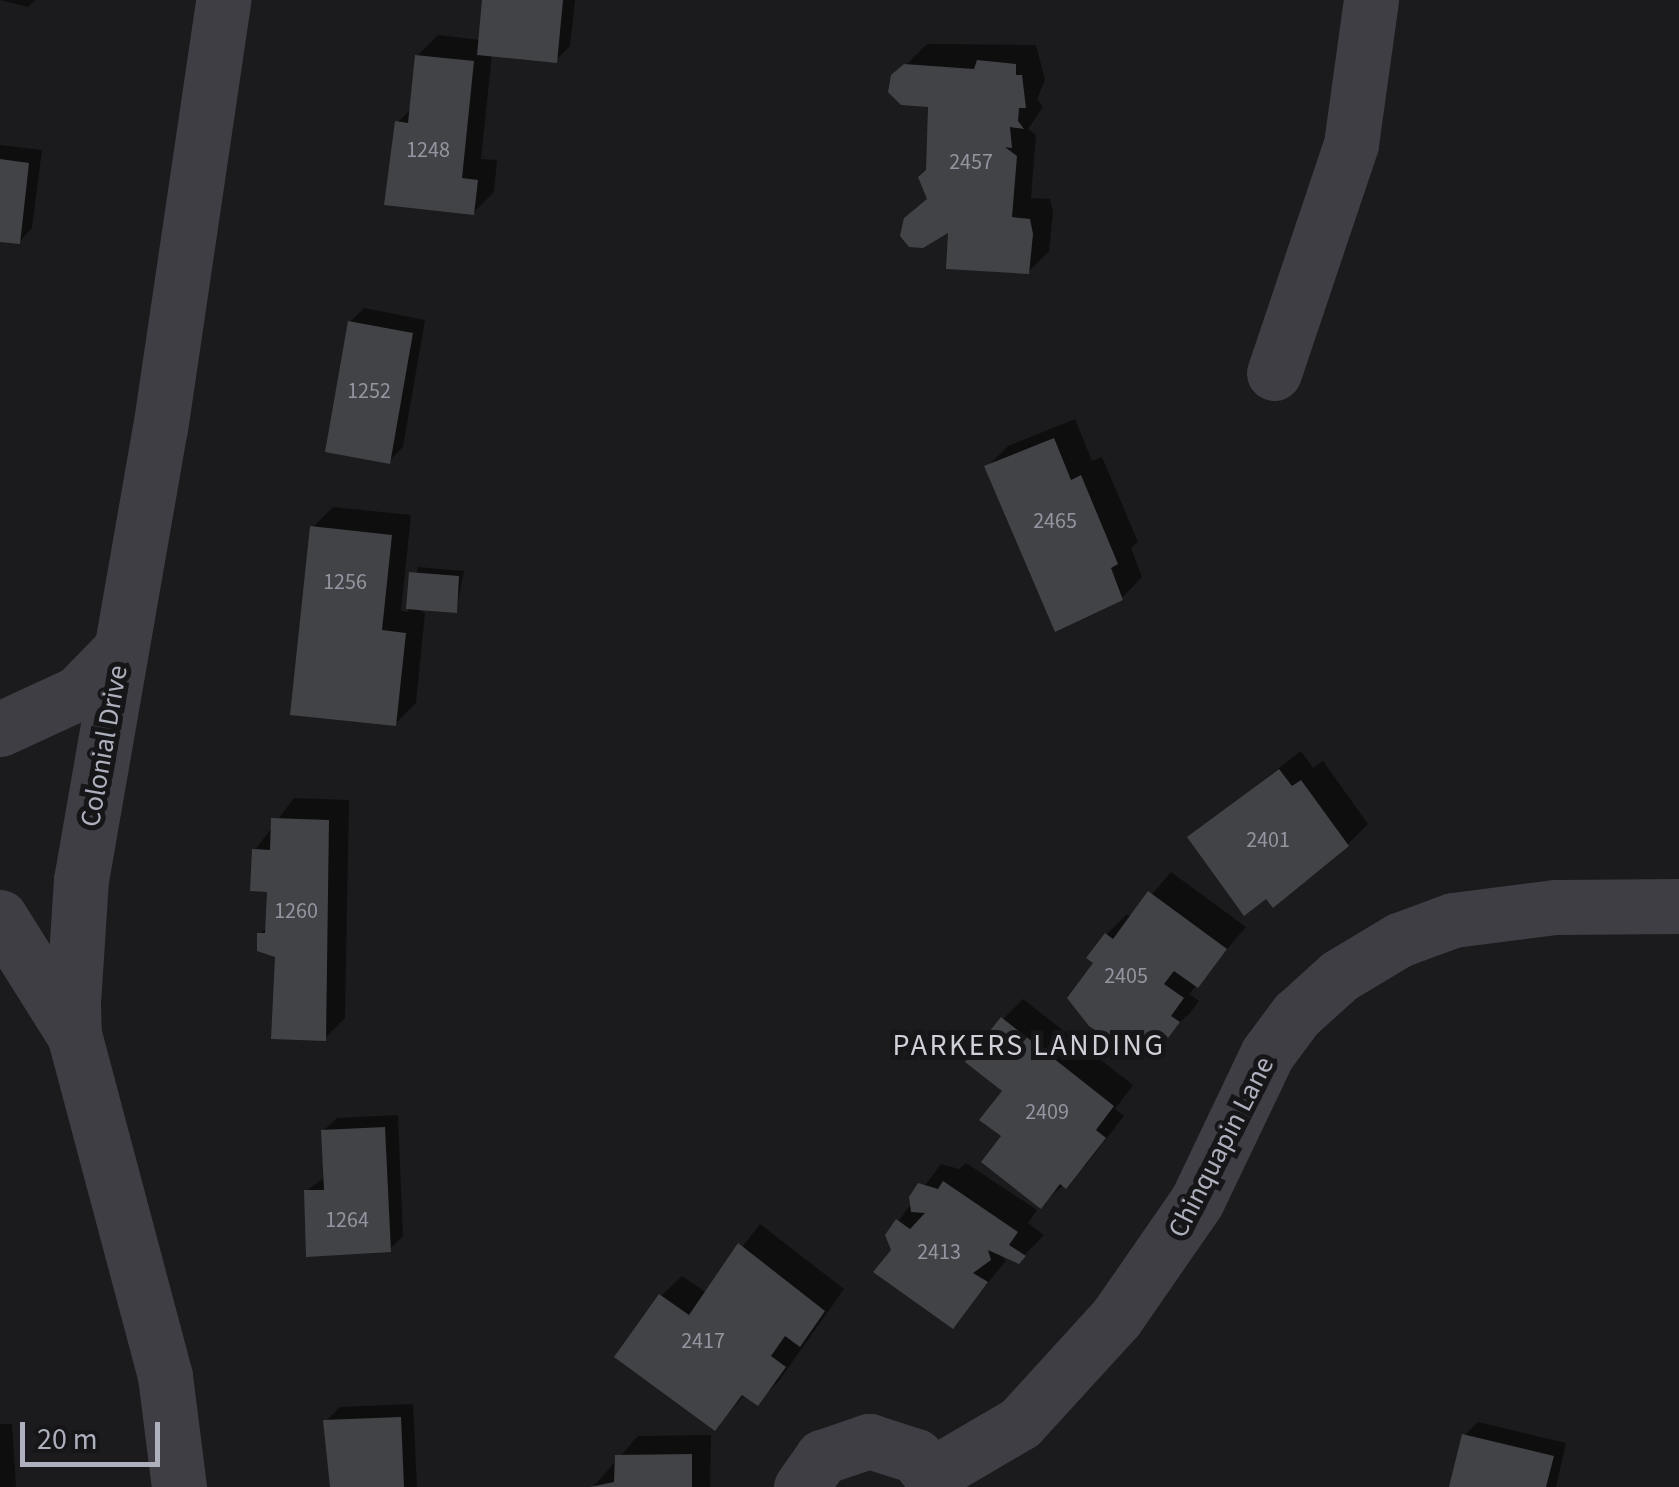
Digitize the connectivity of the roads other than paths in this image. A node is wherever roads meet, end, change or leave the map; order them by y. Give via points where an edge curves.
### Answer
1 (224, 0) edge
2 (1370, 0) edge
3 (1274, 372) dead end
4 (120, 650) junction
5 (0, 729) edge
6 (1679, 906) edge
7 (0, 917) edge
8 (74, 1036) junction
9 (936, 1481) edge
10 (178, 1487) edge
11 (800, 1487) edge

1 - 4 street, Colonial Drive
2 - 3 street via 1351,144
4 - 5 street via 78,693
4 - 8 street, Colonial Drive via 82,880
6 - 9 street, Chinquapin Lane via 1555,908 1453,920 1399,940 1340,976 1296,1015 1267,1054 1198,1201 1116,1318 1020,1422
7 - 8 street
8 - 10 street, Colonial Drive via 162,1360
9 - 11 street, Chinquapin Lane via 905,1450 869,1441 822,1457

